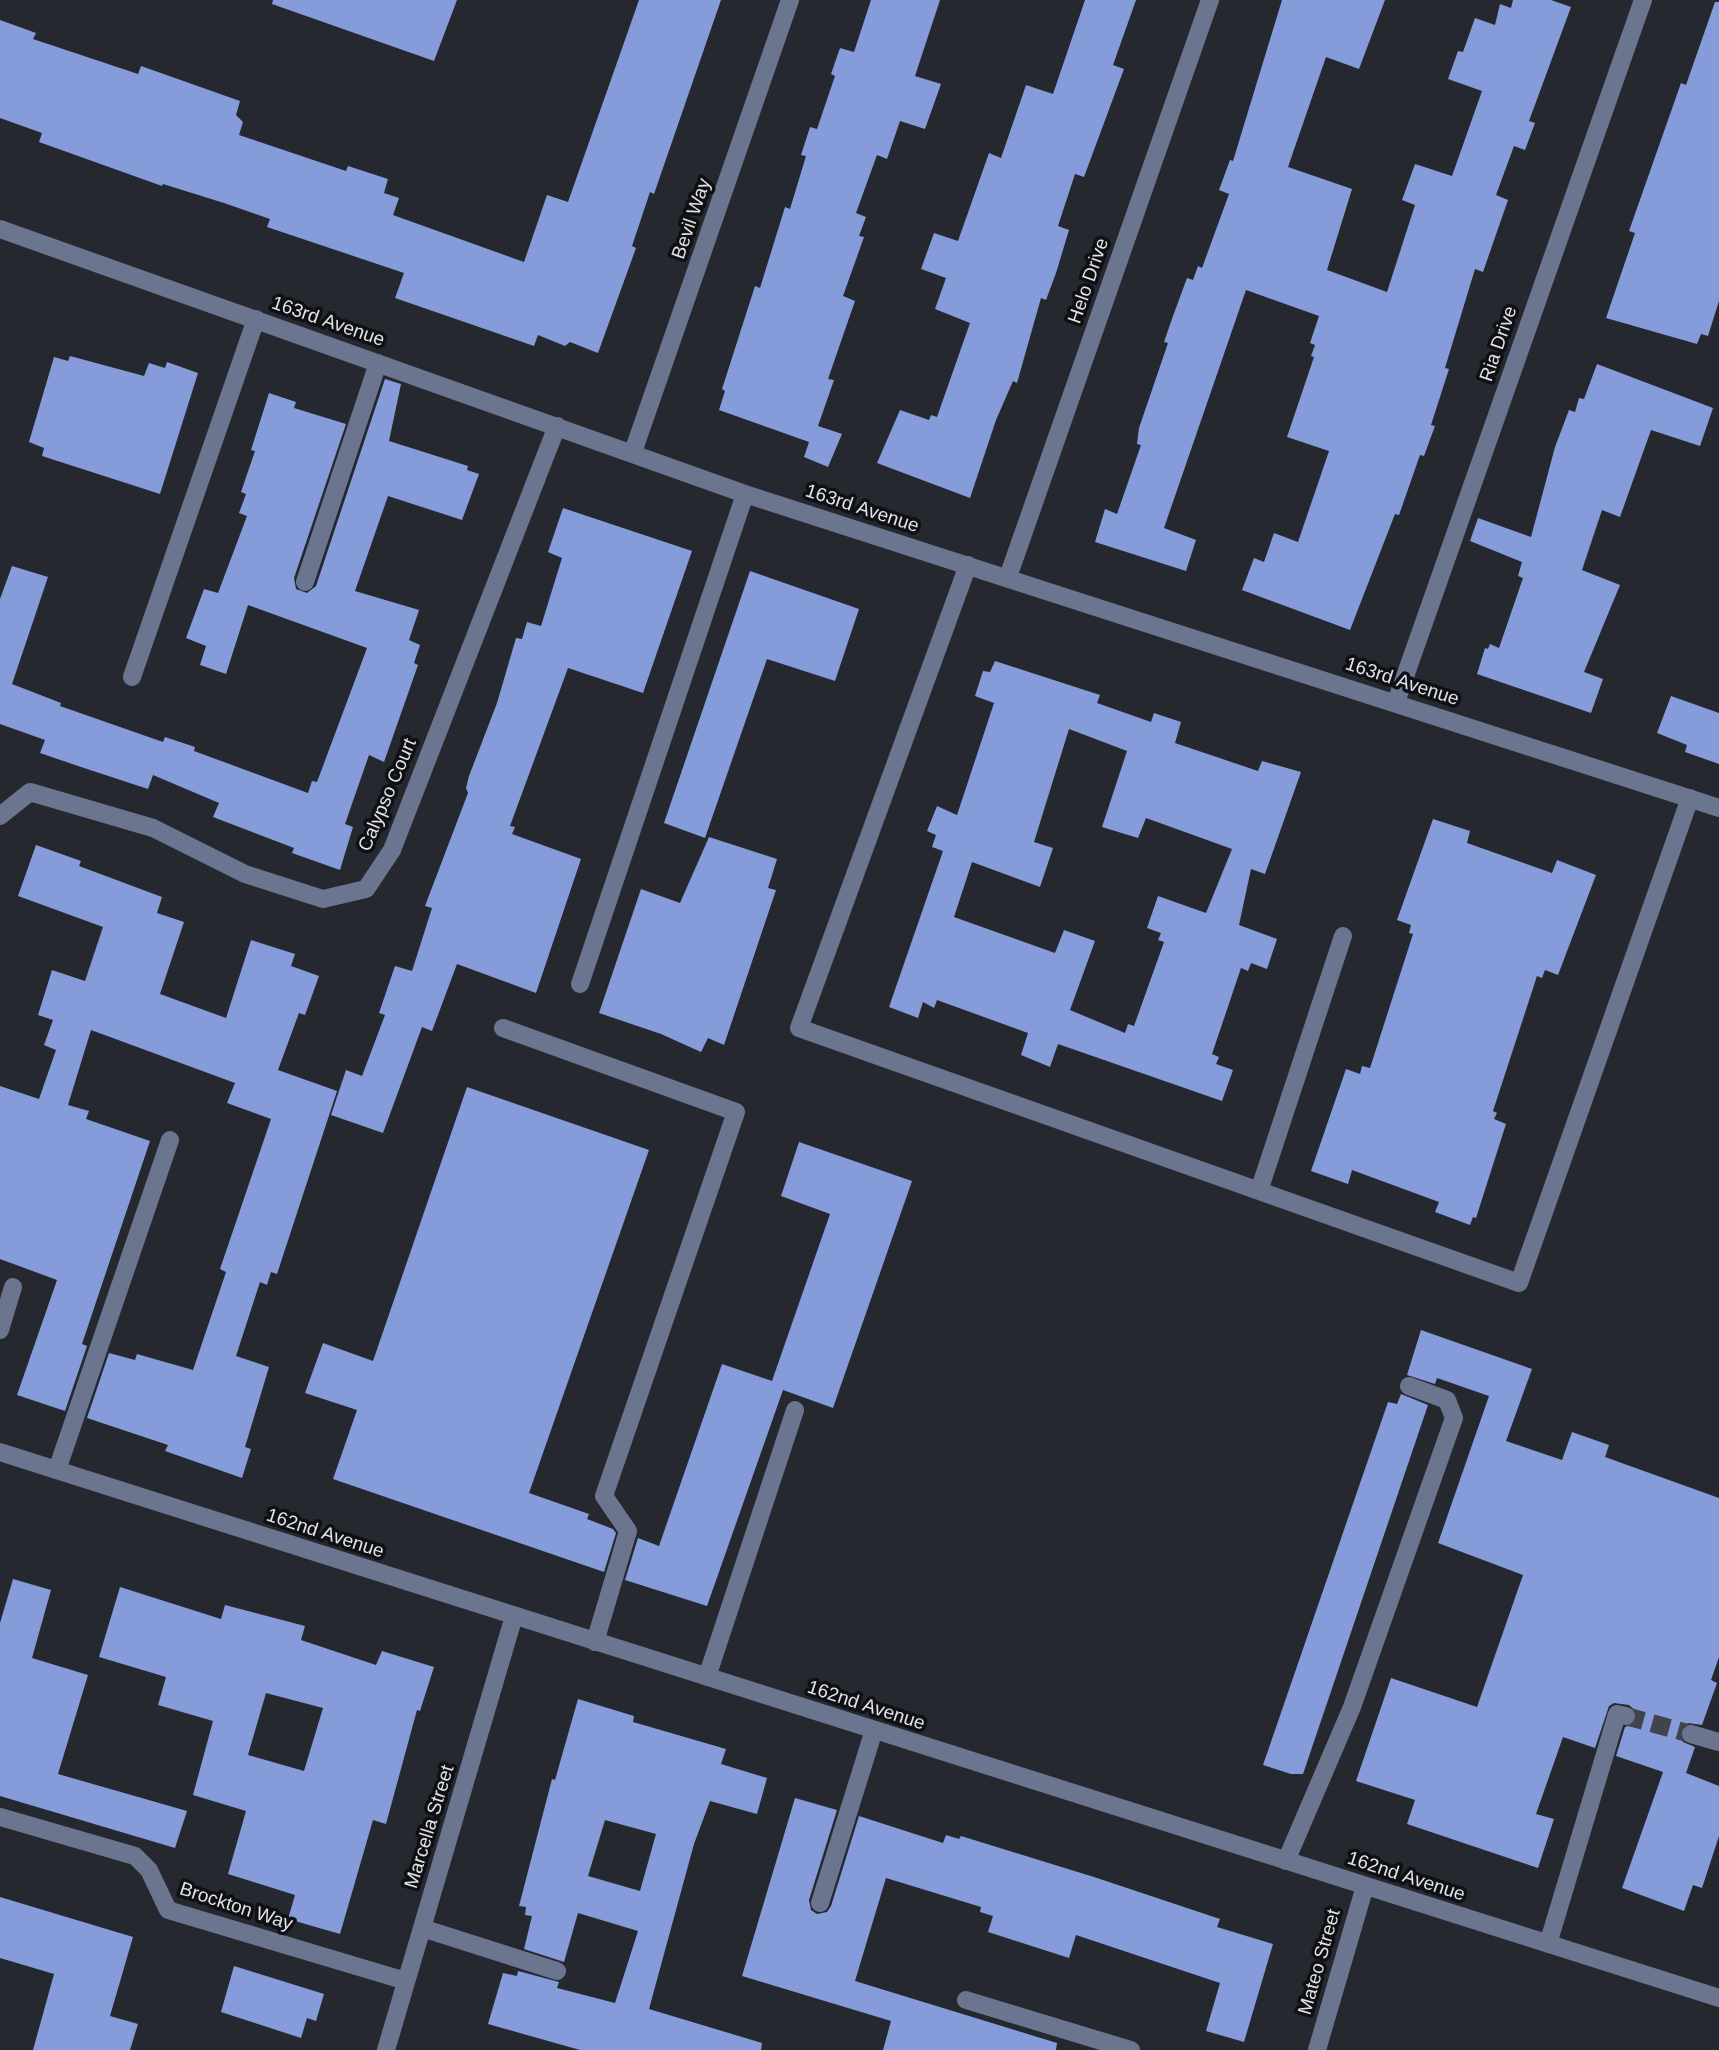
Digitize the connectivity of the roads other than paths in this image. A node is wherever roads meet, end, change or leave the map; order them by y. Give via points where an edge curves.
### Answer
1 (790, 0) edge
2 (1210, 0) edge
3 (1643, 0) edge
4 (0, 229) edge
5 (256, 319) junction
6 (378, 363) junction
7 (557, 426) junction
8 (633, 452) junction
9 (746, 494) junction
10 (968, 565) junction
11 (1007, 577) junction
12 (305, 582) dead end
13 (132, 677) dead end
14 (1396, 702) junction
15 (1690, 798) junction
16 (1719, 808) edge
17 (0, 816) edge
18 (1343, 936) dead end
19 (580, 984) dead end
20 (503, 1028) dead end
21 (170, 1140) dead end
22 (1259, 1191) junction
23 (13, 1287) dead end
24 (0, 1330) edge
25 (1409, 1386) dead end
26 (795, 1410) dead end
27 (0, 1452) edge
28 (57, 1470) junction
29 (514, 1616) junction
30 (595, 1642) junction
31 (707, 1677) junction
32 (1626, 1716) dead end
33 (874, 1730) junction
34 (1691, 1734) tunnel mouth
35 (1719, 1742) edge
36 (0, 1817) edge
37 (1286, 1861) junction
38 (1365, 1886) junction
39 (820, 1903) dead end
40 (422, 1928) junction
41 (1548, 1944) junction
42 (556, 1971) dead end
43 (406, 1981) junction
44 (1719, 1998) edge
45 (966, 2000) dead end
46 (386, 2050) edge
47 (1131, 2050) edge
48 (1317, 2050) edge

1 - 8 street, Bevil Way
2 - 11 street, Helo Drive
3 - 14 street, Ria Drive
4 - 5 street, 163rd Avenue
5 - 6 street, 163rd Avenue
5 - 13 street
6 - 7 street, 163rd Avenue
6 - 12 street
7 - 8 street, 163rd Avenue
7 - 17 street, Calypso Court via 392,850 366,888 323,899 245,874 153,828 30,792
8 - 9 street, 163rd Avenue
9 - 10 street, 163rd Avenue
9 - 19 street
10 - 11 street, 163rd Avenue
10 - 22 street via 799,1028
11 - 14 street, 163rd Avenue
14 - 15 street, 163rd Avenue
15 - 16 street, 163rd Avenue
15 - 22 street via 1519,1283
18 - 22 street
20 - 30 street via 736,1112 604,1496 628,1531
21 - 28 street
23 - 24 street
25 - 37 street via 1447,1400 1454,1418 1352,1707
26 - 31 street
27 - 28 street, 162nd Avenue
28 - 29 street, 162nd Avenue
29 - 30 street, 162nd Avenue
29 - 40 street, Marcella Street
30 - 31 street, 162nd Avenue
31 - 33 street, 162nd Avenue
32 - 41 street via 1617,1714
33 - 37 street, 162nd Avenue
33 - 39 street
34 - 35 street
36 - 43 street, Brockton Way via 135,1856 149,1870 168,1910
37 - 38 street, 162nd Avenue
38 - 41 street, 162nd Avenue
38 - 48 street, Mateo Street
40 - 42 street
40 - 43 street, Marcella Street
41 - 44 street, 162nd Avenue
43 - 46 street, Marcella Street
45 - 47 street

